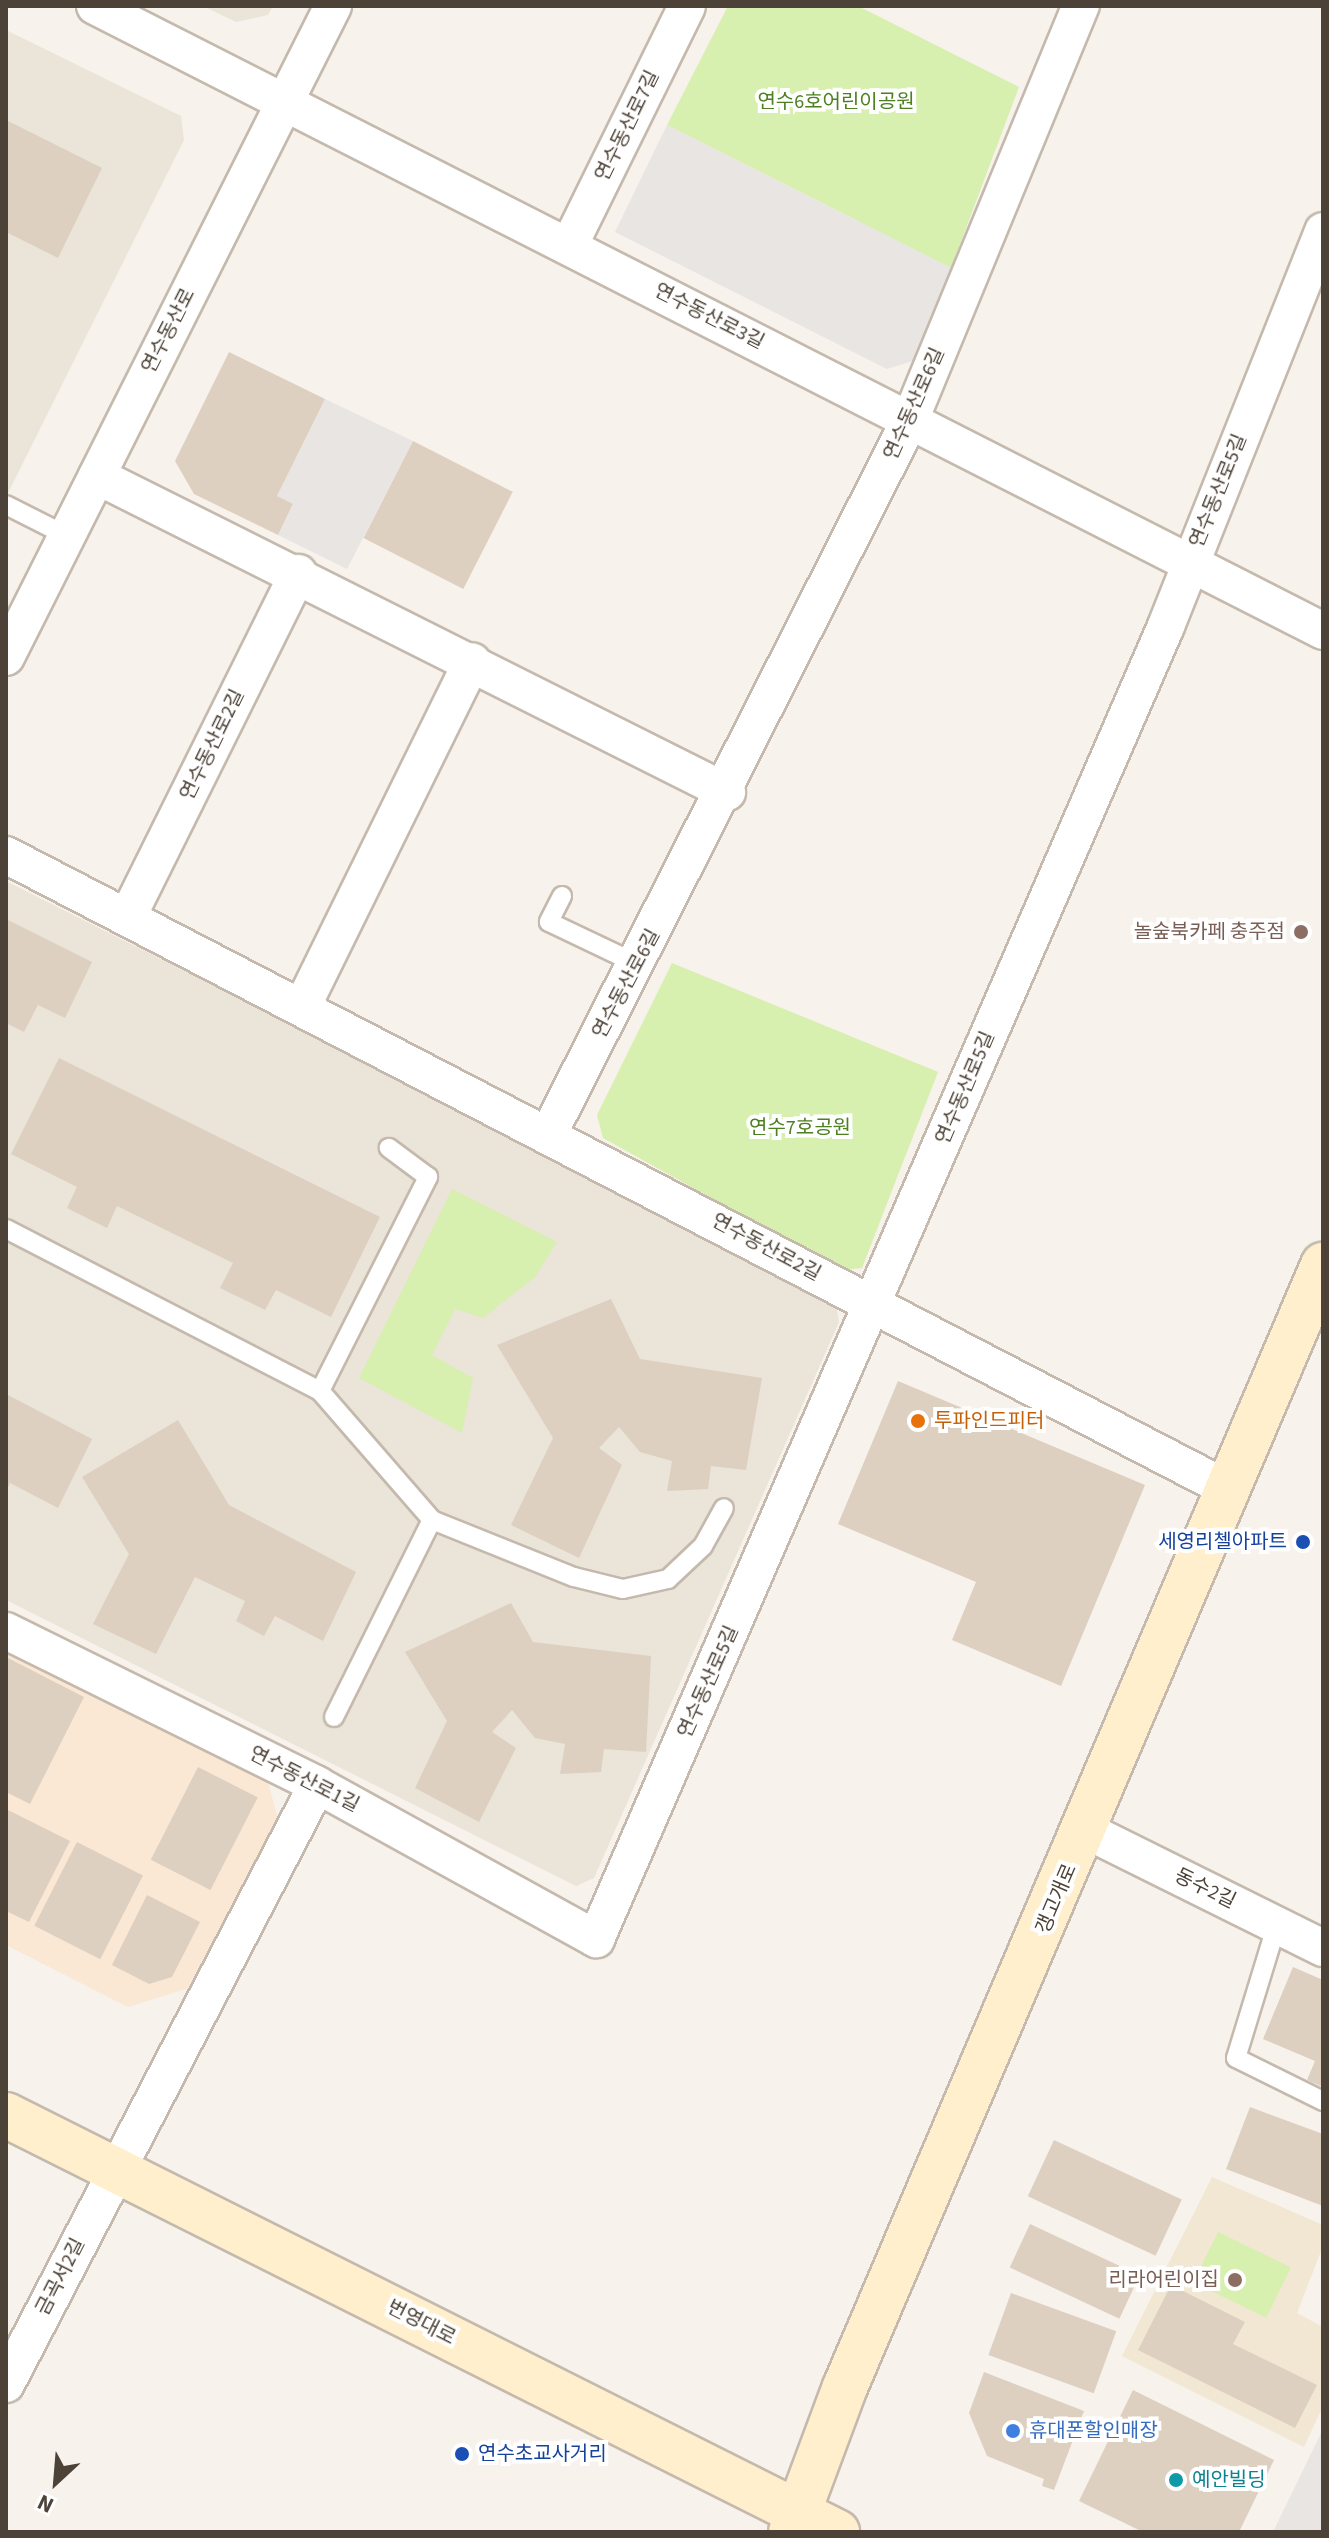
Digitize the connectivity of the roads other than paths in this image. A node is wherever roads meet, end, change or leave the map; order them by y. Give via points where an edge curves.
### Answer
1 (95, 6) edge
2 (333, 6) edge
3 (687, 6) edge
4 (1081, 6) edge
5 (285, 101) junction
6 (1323, 231) edge
7 (569, 246) junction
8 (910, 420) junction
9 (97, 476) junction
10 (6, 505) edge
11 (67, 536) junction
12 (1189, 564) junction
13 (298, 573) junction
14 (1323, 631) edge
15 (6, 657) edge
16 (472, 661) junction
17 (727, 792) junction
18 (6, 855) edge
19 (562, 896) dead end
20 (128, 916) junction
21 (637, 964) junction
22 (303, 1005) junction
23 (549, 1133) junction
24 (389, 1148) dead end
25 (6, 1229) edge
26 (1323, 1265) edge
27 (875, 1306) junction
28 (320, 1391) junction
29 (1230, 1490) junction
30 (724, 1508) dead end
31 (432, 1520) junction
32 (6, 1631) edge
33 (334, 1717) dead end
34 (317, 1785) junction
35 (1087, 1831) junction
36 (1277, 1924) junction
37 (596, 1939) joint
38 (1323, 1948) edge
39 (1323, 2101) edge
40 (6, 2115) edge
41 (116, 2170) junction
42 (6, 2384) edge
43 (795, 2522) edge
44 (837, 2532) edge

1 - 5 street, 연수동산로3길
2 - 5 street, 연수동산로
3 - 7 street, 연수동산로7길
4 - 8 street, 연수동산로6길
5 - 7 street, 연수동산로3길
5 - 9 street, 연수동산로
6 - 12 street, 연수동산로5길
7 - 8 street, 연수동산로3길
8 - 12 street, 연수동산로3길
8 - 17 street, 연수동산로6길
9 - 11 street, 연수동산로
9 - 13 street
10 - 11 lane
11 - 15 street, 연수동산로
12 - 14 street, 연수동산로3길
12 - 27 street, 연수동산로5길
13 - 16 street
13 - 20 street, 연수동산로2길
16 - 17 street
16 - 22 street
17 - 21 street, 연수동산로6길
18 - 20 street, 연수동산로2길
19 - 21 lane via 549,922
20 - 22 street, 연수동산로2길
21 - 23 street, 연수동산로6길
22 - 23 street, 연수동산로2길
23 - 27 street, 연수동산로2길
24 - 28 lane via 428,1177
25 - 28 lane
26 - 29 street, 갱고개로
27 - 29 street, 연수동산로2길
27 - 37 street, 연수동산로5길
28 - 31 lane
29 - 35 street, 갱고개로
30 - 31 lane via 703,1546 668,1579 623,1589 574,1577
31 - 33 lane
32 - 34 street, 연수동산로1길
34 - 37 street, 연수동산로1길
34 - 41 street, 금곡서2길
35 - 36 street, 동수2길
35 - 43 street, 갱고개로 via 845,2387
36 - 38 street, 동수2길
36 - 39 lane via 1236,2058
40 - 41 street, 번영대로
41 - 42 street, 금곡서2길
41 - 43 street, 번영대로
43 - 44 street, 번영대로

